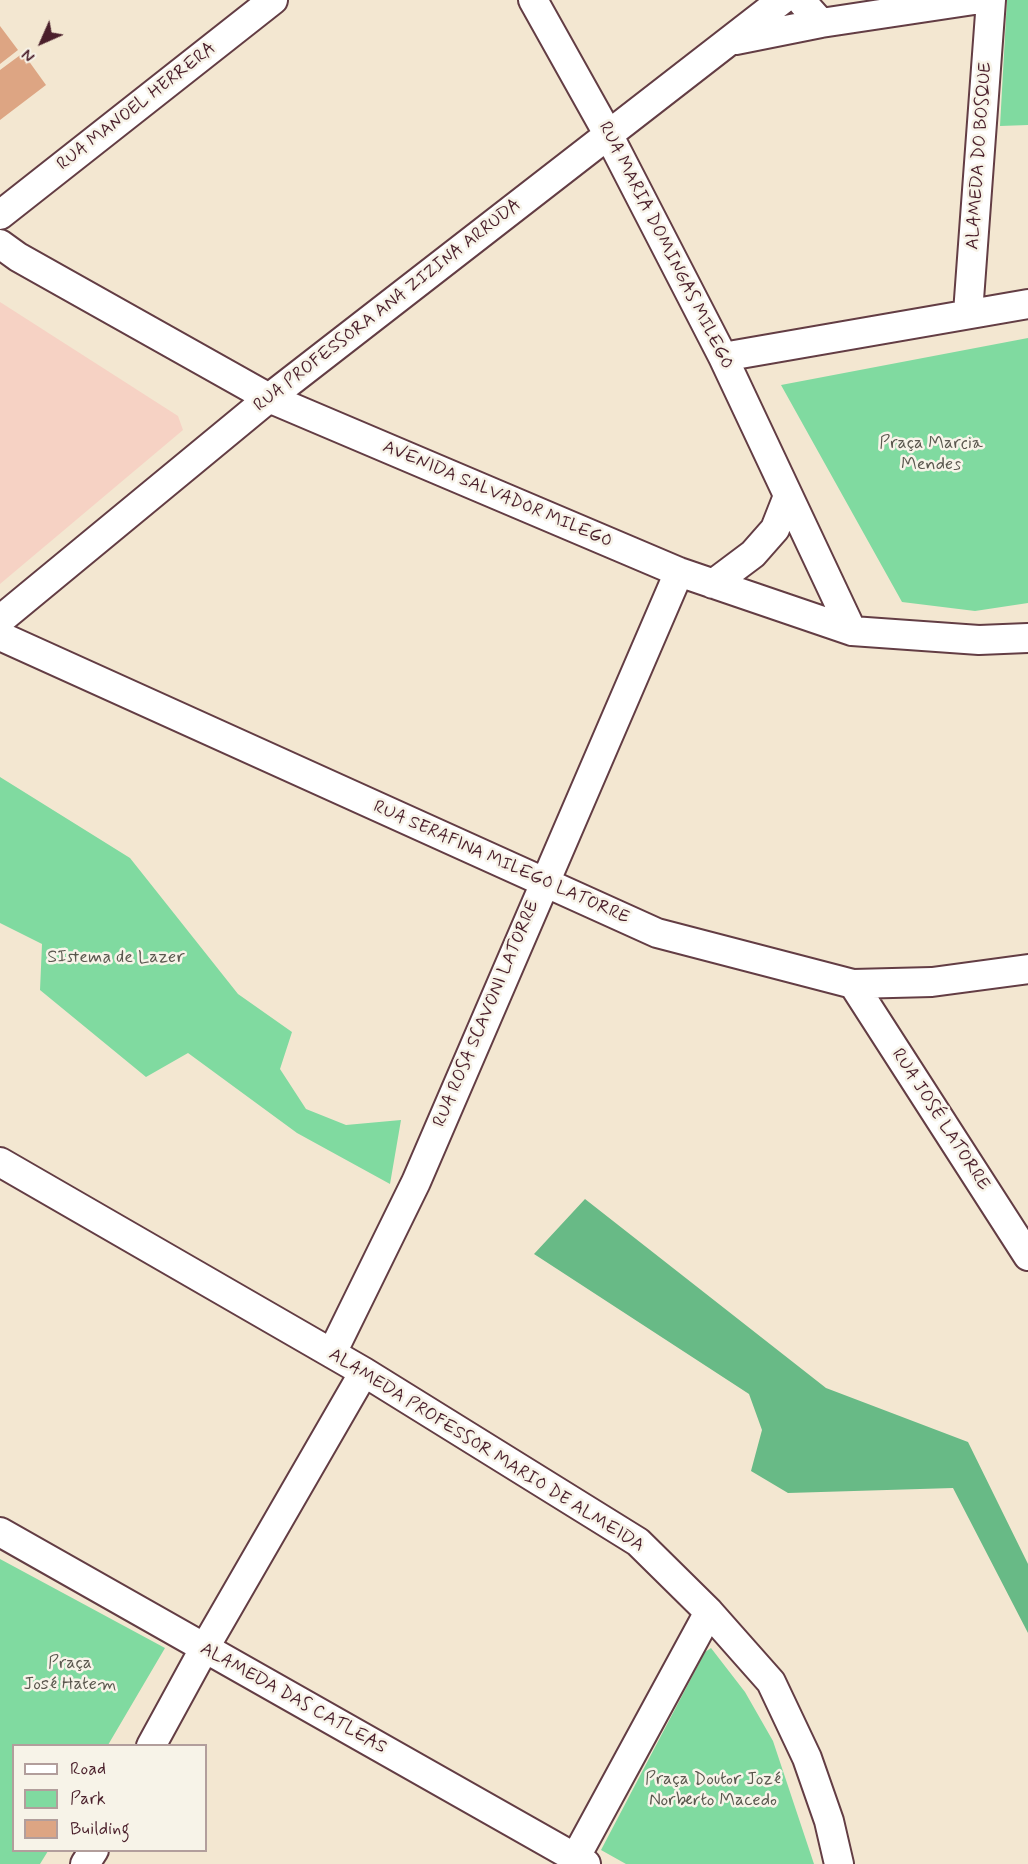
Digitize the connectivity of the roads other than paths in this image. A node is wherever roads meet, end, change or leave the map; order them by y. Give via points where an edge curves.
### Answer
1 (273, 0) edge
2 (533, 0) edge
3 (782, 0) edge
4 (803, 0) edge
5 (974, 0) edge
6 (991, 0) edge
7 (821, 23) junction
8 (729, 41) junction
9 (608, 134) junction
10 (0, 215) edge
11 (0, 244) edge
12 (1028, 303) edge
13 (968, 313) junction
14 (723, 357) junction
15 (269, 398) junction
16 (788, 496) junction
17 (679, 572) junction
18 (713, 584) junction
19 (0, 620) edge
20 (852, 631) junction
21 (0, 636) edge
22 (1028, 638) edge
23 (543, 884) junction
24 (1028, 969) edge
25 (853, 984) junction
26 (0, 1162) edge
27 (1028, 1256) edge
28 (332, 1353) junction
29 (364, 1372) junction
30 (0, 1532) edge
31 (709, 1612) junction
32 (204, 1649) junction
33 (152, 1744) edge
34 (578, 1862) edge
35 (839, 1864) edge

1 - 10 street, RUA MANOEL HERRERA
2 - 9 street, RUA MARIA DOMINGAS MILEGO
3 - 8 street, RUA PROFESSORA ANA ZIZINA ARRUDA
4 - 7 street
5 - 7 street
6 - 13 street, ALAMEDA DO BOSQUE
7 - 8 street
8 - 9 street, RUA PROFESSORA ANA ZIZINA ARRUDA
9 - 14 street, RUA MARIA DOMINGAS MILEGO
9 - 15 street, RUA PROFESSORA ANA ZIZINA ARRUDA
11 - 15 street, AVENIDA SALVADOR MILEGO
12 - 13 street
13 - 14 street
14 - 16 street, RUA MARIA DOMINGAS MILEGO
15 - 17 street, AVENIDA SALVADOR MILEGO
15 - 19 street, RUA PROFESSORA ANA ZIZINA ARRUDA
16 - 18 street via 775,529 753,554
16 - 20 street, RUA MARIA DOMINGAS MILEGO
17 - 18 street, AVENIDA SALVADOR MILEGO
17 - 23 street, RUA ROSA SCAVONI LATORRE
18 - 20 street, AVENIDA SALVADOR MILEGO
20 - 22 street, AVENIDA SALVADOR MILEGO via 979,640
21 - 23 street, RUA SERAFINA MILEGO LATORRE
23 - 25 street, RUA SERAFINA MILEGO LATORRE via 657,933
23 - 28 street, RUA ROSA SCAVONI LATORRE via 416,1182
24 - 25 street, RUA SERAFINA MILEGO LATORRE via 932,982
25 - 27 street, RUA JOSÉ LATORRE
26 - 28 street, ALAMEDA PROFESSOR MARIO DE ALMEIDA
28 - 29 street, ALAMEDA PROFESSOR MARIO DE ALMEIDA
29 - 31 street, ALAMEDA PROFESSOR MARIO DE ALMEIDA via 638,1542
29 - 32 street
30 - 32 street, ALAMEDA DAS CATLEAS
31 - 34 street
31 - 35 street, ALAMEDA PROFESSOR MARIO DE ALMEIDA via 771,1682 807,1758
32 - 33 street
32 - 34 street, ALAMEDA DAS CATLEAS

